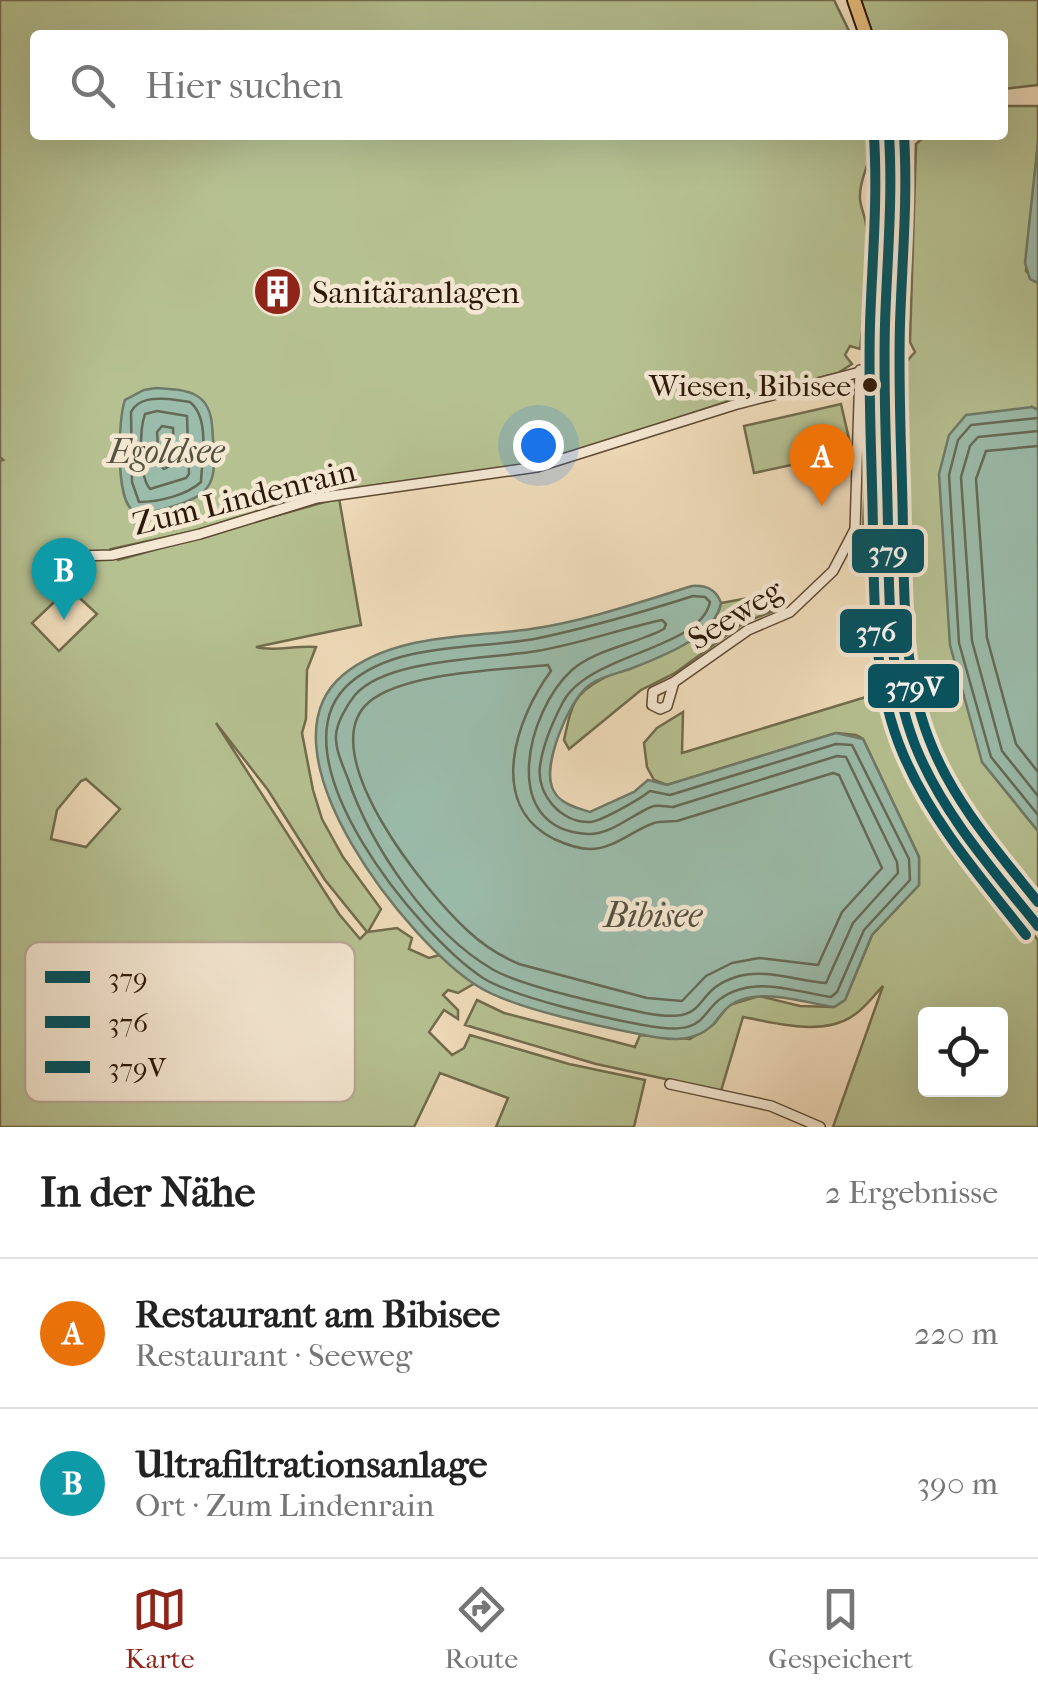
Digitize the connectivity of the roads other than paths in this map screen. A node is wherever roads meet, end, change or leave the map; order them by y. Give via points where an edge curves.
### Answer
1 (854, 0) edge
2 (864, 30) edge
3 (889, 140) edge
4 (886, 365) junction
5 (860, 370) junction
6 (852, 536) junction
7 (888, 541) junction
8 (78, 556) dead end
9 (674, 682) dead end
10 (1038, 926) edge
11 (670, 1084) dead end
12 (820, 1127) edge

1 - 2 main road
3 - 4 main road
4 - 5 street, Zum Lindenrain
4 - 7 main road
5 - 6 street, Seeweg
5 - 8 street, Zum Lindenrain via 537,467 317,498 200,534 112,555
6 - 7 street
6 - 9 street, Seeweg via 833,571 802,603 748,630
7 - 10 main road via 892,658 916,747 956,820
11 - 12 street via 772,1106

